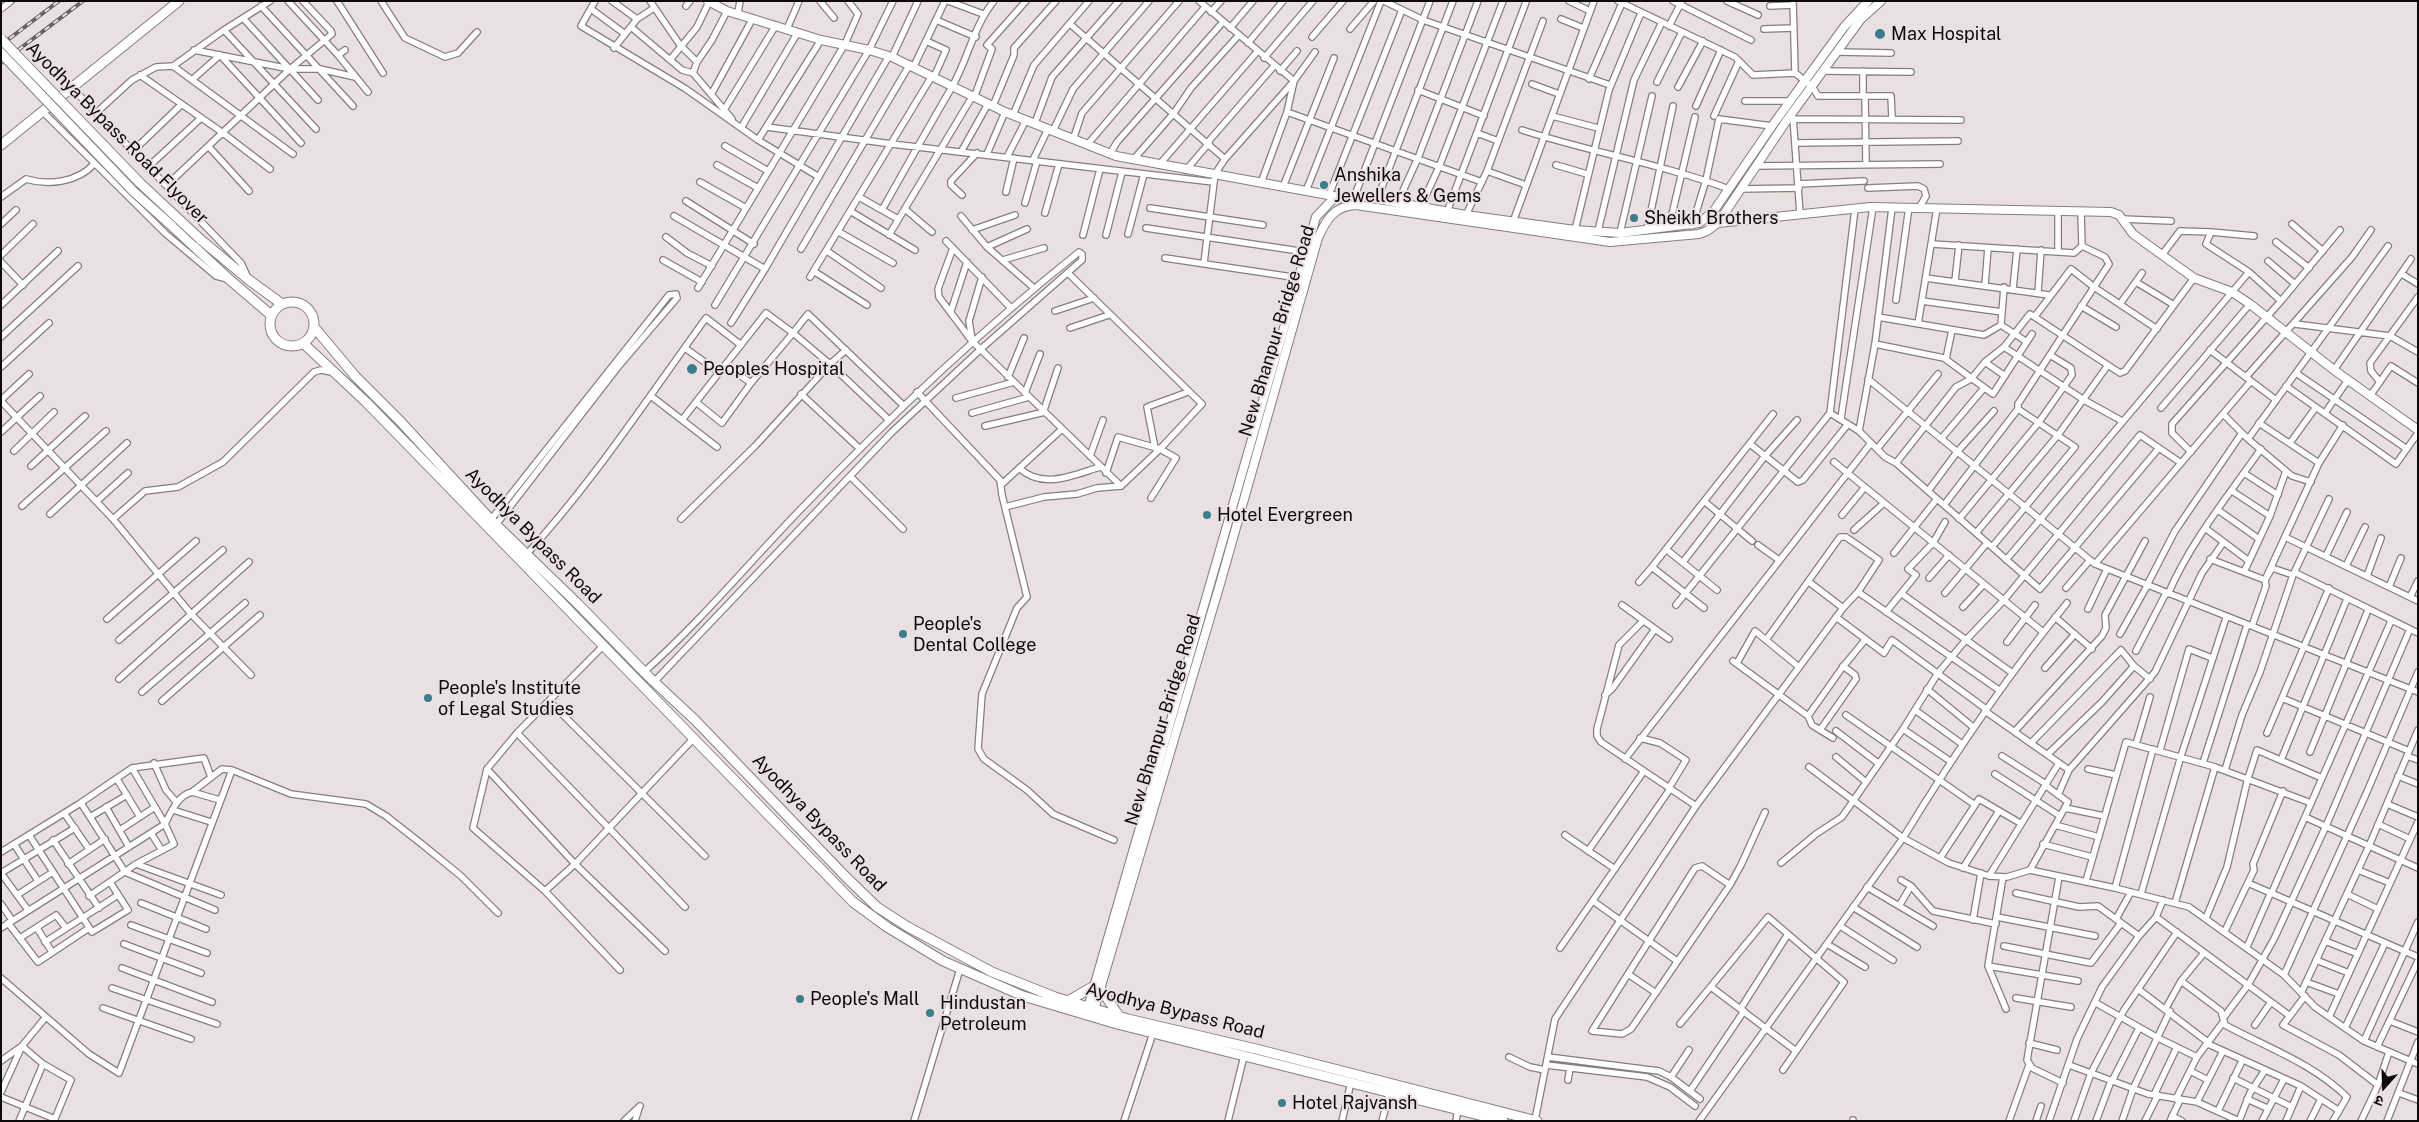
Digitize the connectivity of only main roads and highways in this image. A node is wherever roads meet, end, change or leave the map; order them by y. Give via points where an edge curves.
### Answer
1 (179, 1) edge
2 (1, 39) edge
3 (1, 53) edge
4 (1, 144) edge
5 (282, 304) junction
6 (273, 313) junction
7 (314, 327) junction
8 (304, 344) junction
9 (436, 467) junction
10 (491, 525) junction
11 (649, 677) junction
12 (640, 685) junction
13 (948, 950) junction
14 (943, 961) junction
15 (1017, 989) junction
16 (1068, 1001) junction
17 (1090, 1012) junction
18 (1119, 1016) junction
19 (1352, 1078) junction
20 (1536, 1120) edge
21 (1503, 1121) edge

1 - 4 main road
2 - 5 main road, Ayodhya Bypass Road Flyover, bridge via 140,184 200,239
3 - 6 main road, Ayodhya Bypass Road Flyover, bridge via 134,192 230,280
5 - 6 main road
5 - 7 main road via 297,302 306,307
6 - 8 main road via 270,330 273,337 281,344
7 - 8 main road
7 - 9 main road, Ayodhya Bypass Road
8 - 9 main road, Ayodhya Bypass Road
9 - 10 main road, Ayodhya Bypass Road via 443,481
9 - 10 main road, Ayodhya Bypass Road via 447,472
10 - 11 main road, Ayodhya Bypass Road via 527,554
10 - 12 main road, Ayodhya Bypass Road via 520,561
11 - 12 main road
11 - 13 main road, Ayodhya Bypass Road via 875,904
12 - 14 main road, Ayodhya Bypass Road via 853,902
13 - 14 main road
13 - 15 main road, Ayodhya Bypass Road
14 - 15 main road, Ayodhya Bypass Road
15 - 16 main road, Ayodhya Bypass Road
15 - 17 main road, Ayodhya Bypass Road
16 - 17 main road, Ayodhya Bypass Road
16 - 18 main road via 1097,987
17 - 18 main road, Ayodhya Bypass Road
17 - 19 main road, Ayodhya Bypass Road via 1153,1033 1244,1056
18 - 19 main road, Ayodhya Bypass Road
19 - 20 main road, Ayodhya Bypass Road
19 - 21 main road, Ayodhya Bypass Road

